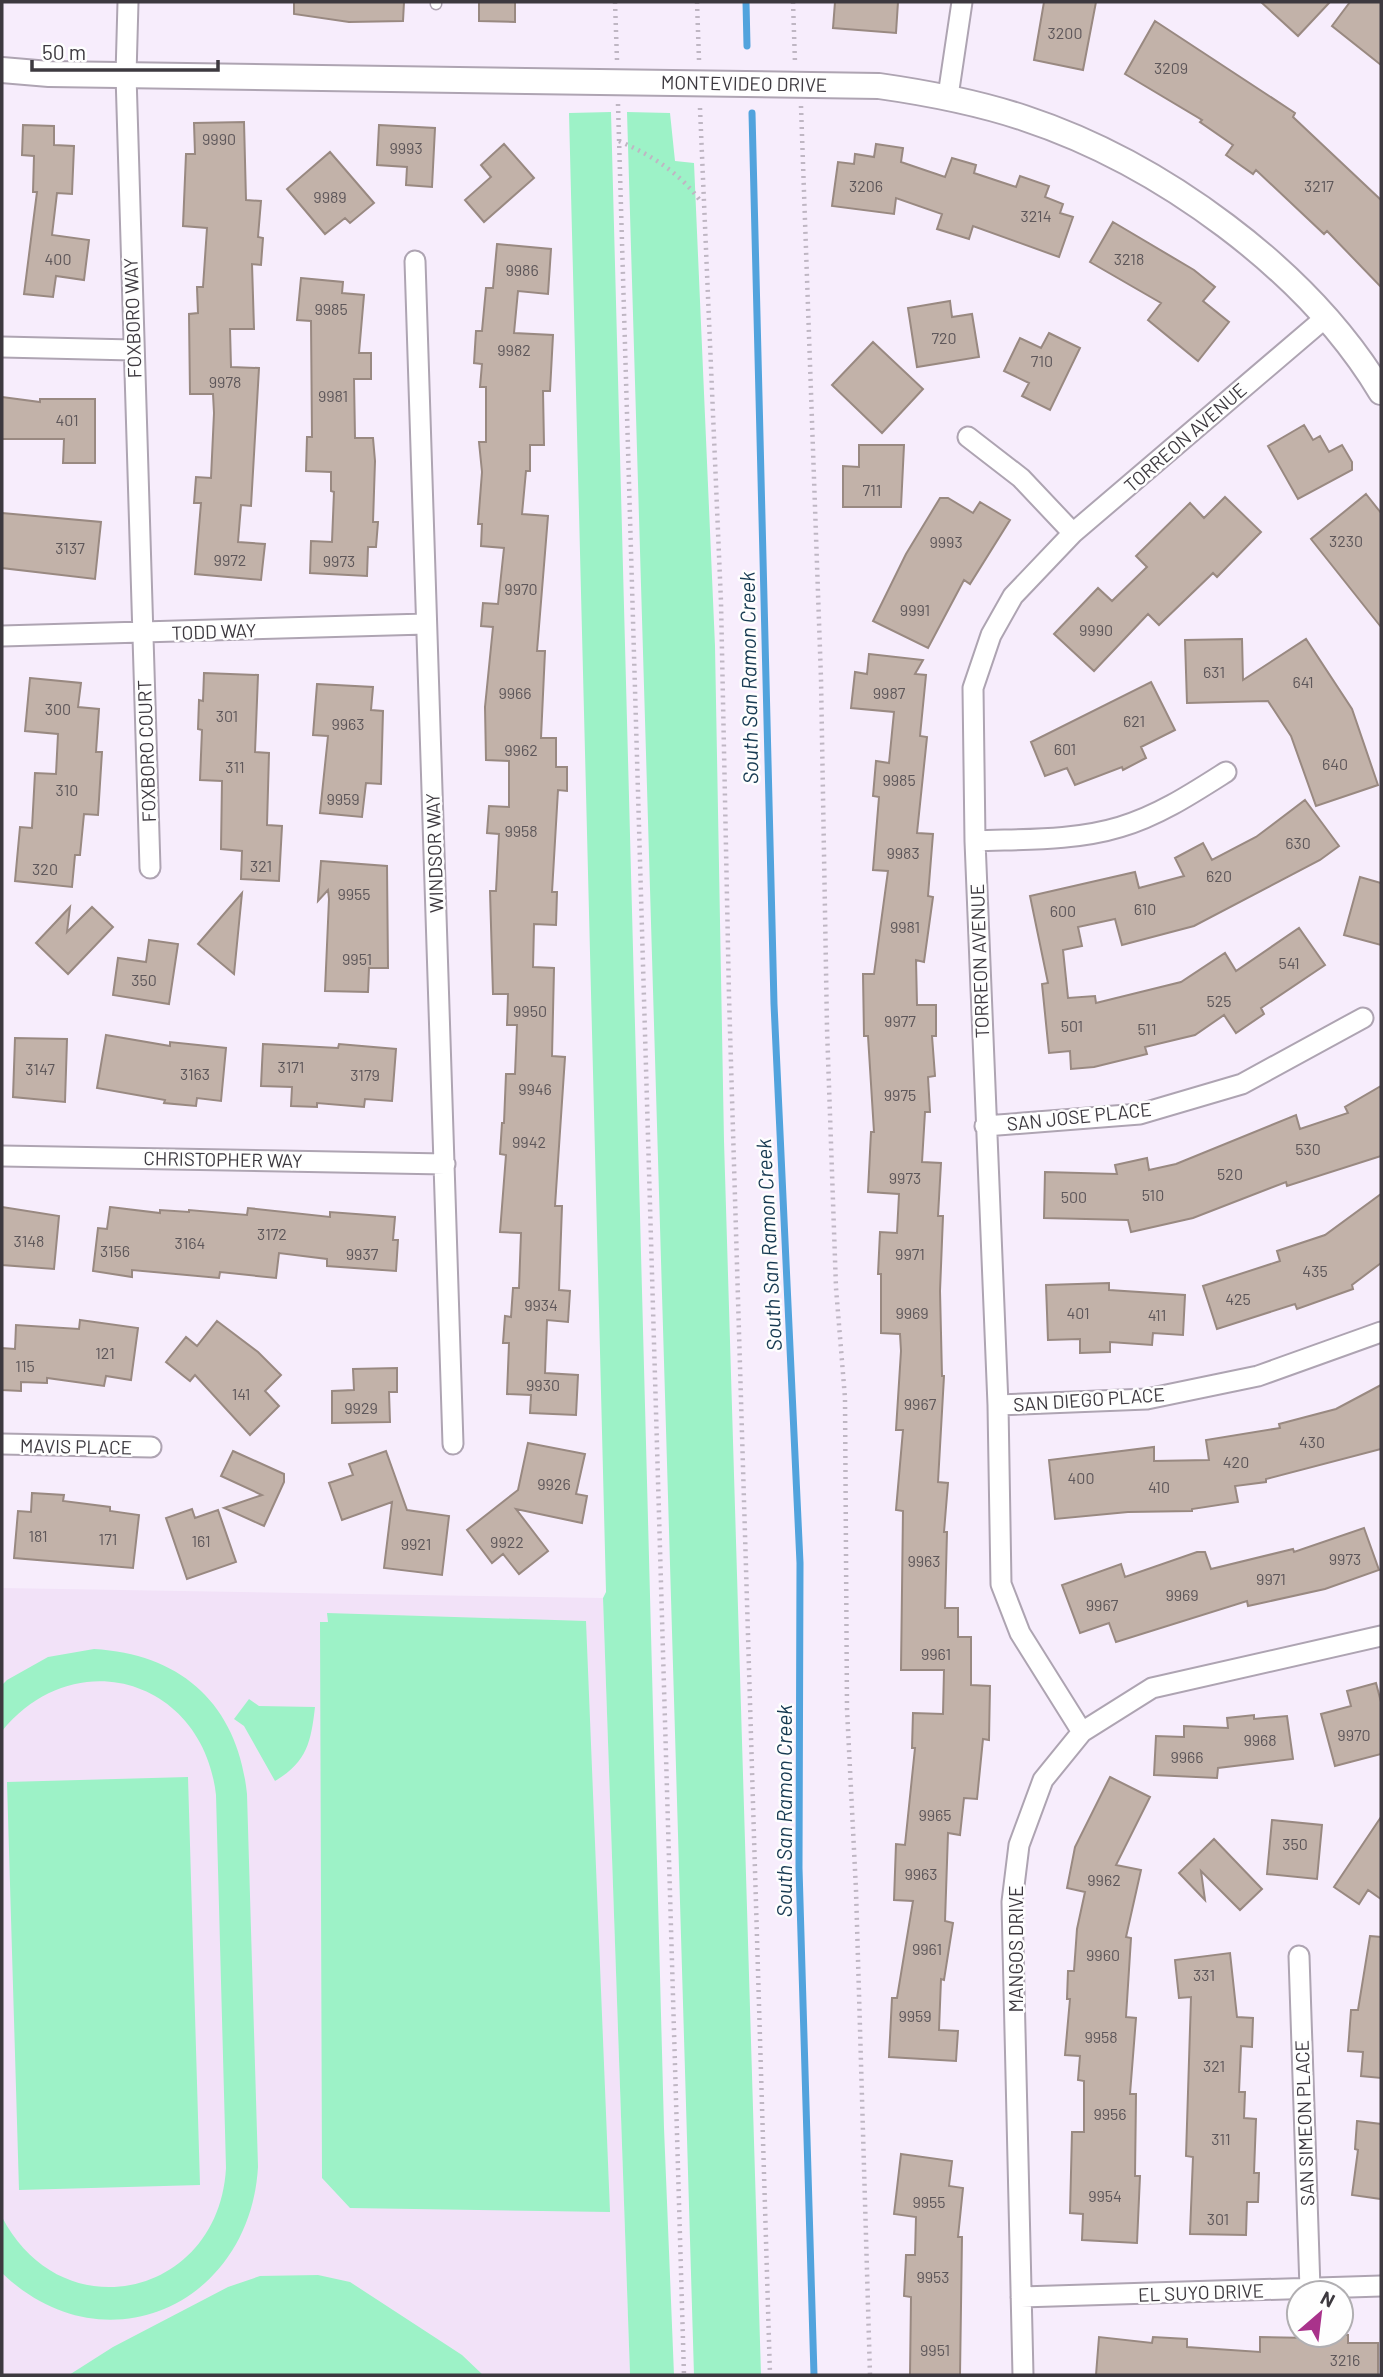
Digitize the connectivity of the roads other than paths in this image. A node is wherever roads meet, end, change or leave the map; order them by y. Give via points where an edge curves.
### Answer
1 (128, 2) edge
2 (962, 2) edge
3 (2, 70) edge
4 (126, 75) junction
5 (948, 96) junction
6 (415, 261) dead end
7 (1325, 318) junction
8 (2, 347) edge
9 (133, 350) junction
10 (1381, 392) edge
11 (968, 437) dead end
12 (1073, 533) junction
13 (426, 624) junction
14 (142, 634) junction
15 (2, 636) edge
16 (1226, 772) dead end
17 (975, 841) junction
18 (149, 868) dead end
19 (1363, 1018) dead end
20 (985, 1126) junction
21 (2, 1156) edge
22 (445, 1164) junction
23 (1381, 1332) edge
24 (998, 1405) junction
25 (2, 1444) edge
26 (453, 1444) dead end
27 (151, 1447) dead end
28 (1381, 1636) edge
29 (1082, 1732) junction
30 (1298, 1956) dead end
31 (1310, 2279) edge
32 (1381, 2286) edge
33 (1355, 2287) edge
34 (1285, 2291) edge
35 (1021, 2297) junction
36 (1023, 2375) edge

1 - 4 street, FOXBORO WAY
2 - 5 street
3 - 4 street, MONTEVIDEO DRIVE
4 - 5 street, MONTEVIDEO DRIVE via 879,86
4 - 9 street, FOXBORO WAY
5 - 7 street, MONTEVIDEO DRIVE via 1026,118 1125,160 1204,210 1271,263
6 - 13 street, WINDSOR WAY
7 - 10 street, MONTEVIDEO DRIVE
7 - 12 street, TORREON AVENUE
8 - 9 street
9 - 14 street, FOXBORO WAY
11 - 12 street via 1021,478
12 - 17 street, TORREON AVENUE via 1013,596 991,635 973,688
13 - 14 street, TODD WAY
13 - 22 street, WINDSOR WAY
14 - 15 street, TODD WAY
14 - 18 street, FOXBORO COURT
16 - 17 street via 1184,799 1121,827 1066,837
17 - 20 street, TORREON AVENUE
19 - 20 street, SAN JOSE PLACE via 1242,1084 1140,1114
20 - 24 street, TORREON AVENUE
21 - 22 street, CHRISTOPHER WAY
22 - 26 street, WINDSOR WAY
23 - 24 street, SAN DIEGO PLACE via 1258,1376 1147,1399
24 - 29 street, TORREON AVENUE via 1001,1584 1020,1633
25 - 27 street, MAVIS PLACE
28 - 29 street, MANGOS DRIVE via 1152,1688
29 - 35 street, MANGOS DRIVE via 1043,1780 1019,1845 1012,1902
30 - 31 street, SAN SIMEON PLACE
32 - 33 street, EL SUYO DRIVE
34 - 35 street, EL SUYO DRIVE
35 - 36 street, MANGOS DRIVE

